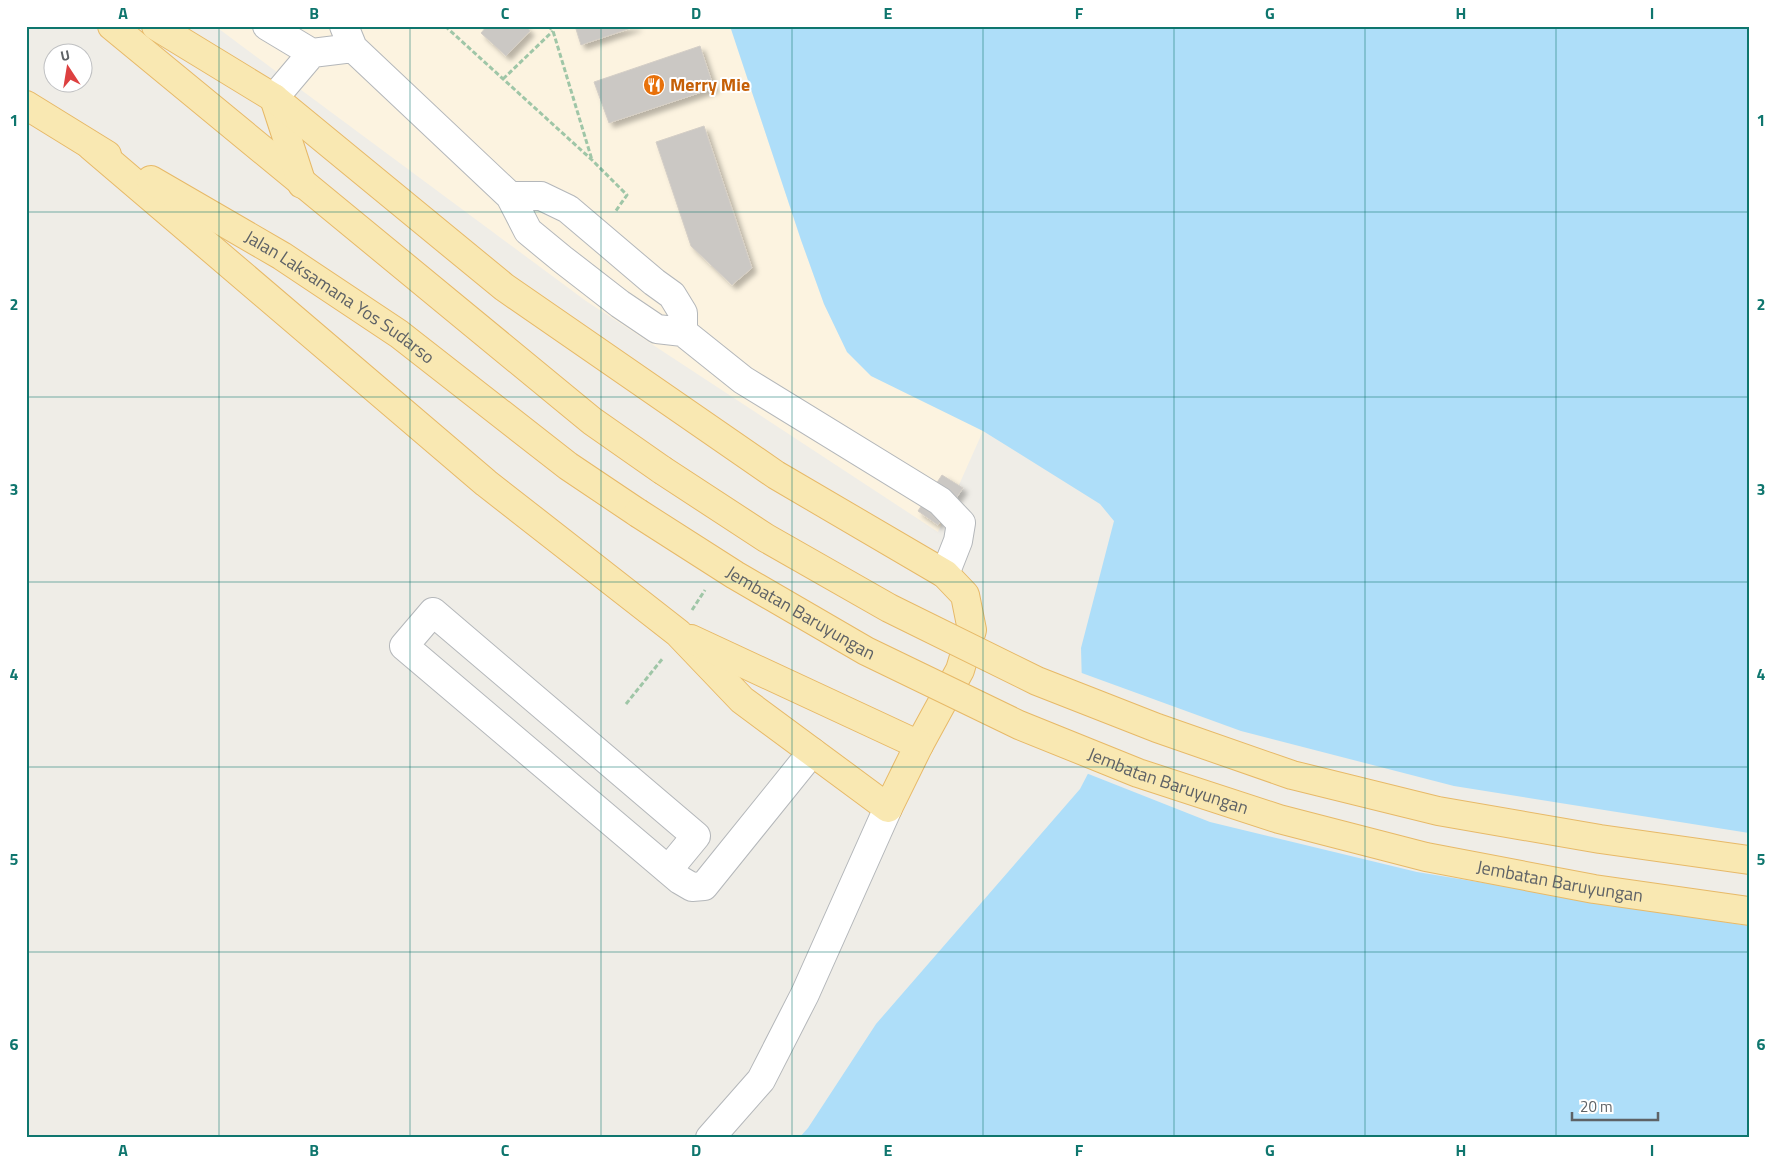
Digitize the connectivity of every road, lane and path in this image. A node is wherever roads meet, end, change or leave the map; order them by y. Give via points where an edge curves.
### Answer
1 (112, 26) edge
2 (156, 26) edge
3 (267, 26) edge
4 (445, 26) edge
5 (548, 26) edge
6 (553, 31) junction
7 (349, 37) edge
8 (312, 53) junction
9 (503, 79) junction
10 (274, 98) junction
11 (26, 105) edge
12 (91, 146) junction
13 (592, 160) junction
14 (302, 184) junction
15 (510, 196) junction
16 (599, 236) junction
17 (683, 332) junction
18 (638, 513) joint
19 (945, 574) junction
20 (678, 633) junction
21 (919, 745) junction
22 (812, 752) junction
23 (888, 808) junction
24 (1749, 860) edge
25 (668, 870) junction
26 (1749, 911) edge
27 (710, 1138) edge

1 - 14 main road
2 - 10 main road
3 - 8 street
4 - 9 path
5 - 6 path
6 - 9 path
6 - 13 path
7 - 8 street
7 - 15 street
8 - 10 street
9 - 13 path
10 - 14 main road
10 - 19 main road via 504,287 776,475
11 - 12 main road, Jalan Laksamana Yos Sudarso
12 - 18 main road, Jalan Laksamana Yos Sudarso via 282,256 399,334 568,466
12 - 20 main road via 486,483
13 - 16 path via 627,195
14 - 24 main road, bridge via 592,421 662,470 766,538 889,608 1037,681 1157,728 1292,775 1438,811
15 - 16 street via 541,196 568,209
15 - 17 street via 528,231 562,259 657,329
16 - 17 street via 672,295 683,313
17 - 19 street via 743,380 940,500 961,523 958,541
18 - 26 main road, Jembatan Baruyungan, bridge via 735,576 866,651 1019,725 1138,773 1279,819 1426,857 1594,889
19 - 21 main road via 965,595 972,630 960,670
20 - 21 main road
20 - 22 main road via 742,700
21 - 23 main road
22 - 23 main road
22 - 25 street via 704,886 692,887
23 - 27 street via 805,994 761,1080
25 - 25 street via 404,646 433,612 696,836

